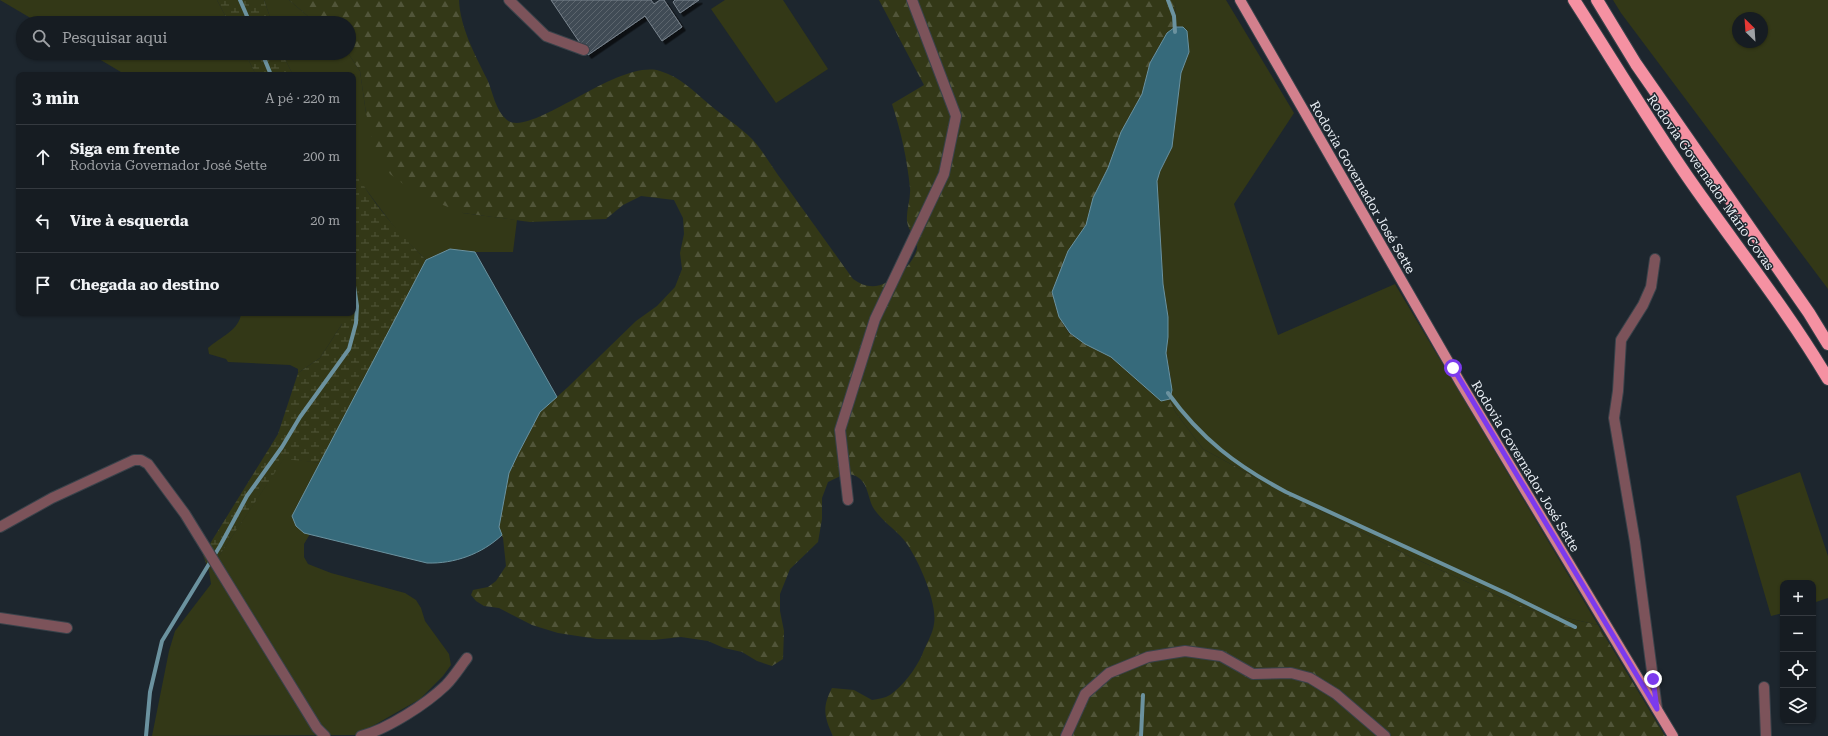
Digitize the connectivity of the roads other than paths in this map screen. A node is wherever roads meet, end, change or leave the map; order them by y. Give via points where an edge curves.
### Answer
1 (509, 0) edge
2 (912, 0) edge
3 (1240, 0) edge
4 (1574, 0) edge
5 (1597, 0) edge
6 (584, 50) dead end
7 (1655, 259) dead end
8 (1828, 344) edge
9 (1828, 379) edge
10 (848, 500) dead end
11 (0, 527) edge
12 (0, 618) edge
13 (67, 628) dead end
14 (467, 658) dead end
15 (1764, 687) dead end
16 (1657, 709) junction
17 (325, 736) edge
18 (361, 736) edge
19 (1066, 736) edge
20 (1385, 736) edge
21 (1673, 736) edge
22 (1766, 736) edge

1 - 6 street via 546,36
2 - 10 street via 956,116 944,174 875,319 840,430
3 - 16 main road, Rodovia Governador José Sette via 1456,375
4 - 9 highway, Rodovia Governador Mário Covas via 1683,169 1788,316
5 - 8 highway, Rodovia Governador Mário Covas via 1640,71
7 - 16 street via 1652,287 1621,340 1614,418 1635,542
11 - 17 street via 71,489 134,460 148,464 158,475 218,566 317,728
12 - 13 street
14 - 18 street via 455,675 434,696 397,720
15 - 22 street
16 - 21 main road, Rodovia Governador José Sette
19 - 20 street via 1085,694 1109,673 1148,657 1185,652 1221,656 1253,674 1291,673 1310,678 1336,694

